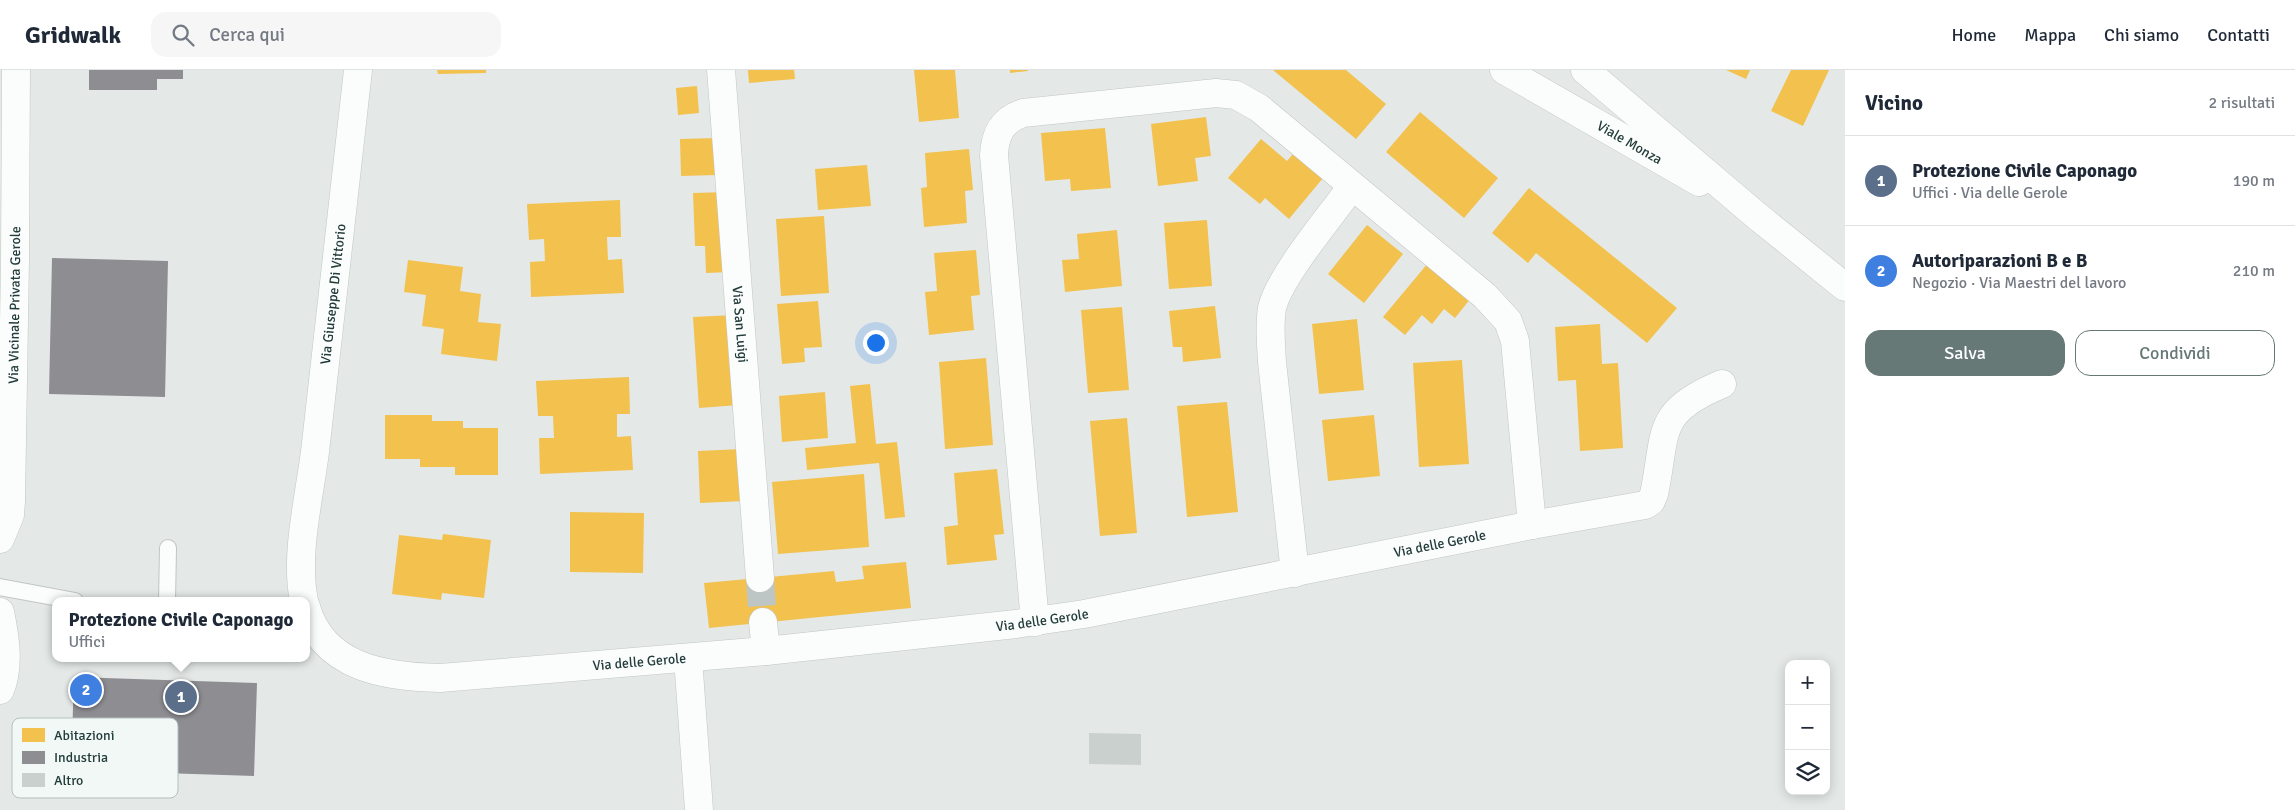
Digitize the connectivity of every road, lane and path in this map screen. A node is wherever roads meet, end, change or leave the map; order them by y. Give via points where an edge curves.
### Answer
1 (16, 70) edge
2 (358, 70) edge
3 (721, 70) edge
4 (1504, 70) edge
5 (1586, 70) edge
6 (1352, 186) junction
7 (1757, 216) junction
8 (1845, 286) edge
9 (1722, 384) dead end
10 (1532, 525) junction
11 (0, 539) edge
12 (168, 548) dead end
13 (1295, 573) junction
14 (760, 578) tunnel mouth
15 (0, 587) edge
16 (54, 597) edge
17 (167, 597) edge
18 (304, 597) edge
19 (0, 612) edge
20 (310, 616) edge
21 (763, 622) tunnel mouth
22 (1035, 622) junction
23 (766, 651) junction
24 (688, 658) junction
25 (0, 690) edge
26 (699, 810) edge

1 - 11 street, Via Vicinale Privata Gerole via 11,501 8,522
2 - 18 street, Via Giuseppe Di Vittorio via 306,518 302,567
3 - 14 street, Via San Luigi
4 - 7 street, Viale Monza
5 - 7 street, Viale Monza
6 - 10 street via 1485,296 1508,321 1517,351
6 - 13 street via 1285,278 1272,308 1272,362
6 - 22 street via 1259,108 1226,93 1035,111 1016,115 1002,125 994,147 994,163
7 - 8 street, Viale Monza
9 - 10 street, Via delle Gerole via 1688,401 1672,418 1662,441 1651,501 1645,505
10 - 13 street, Via delle Gerole
12 - 17 lane
13 - 22 street, Via delle Gerole
15 - 16 lane
19 - 25 street via 5,636
20 - 24 street, Via delle Gerole via 326,643 340,655 370,669 403,677 440,678
21 - 23 street
22 - 23 street, Via delle Gerole
23 - 24 street, Via delle Gerole
24 - 26 street

